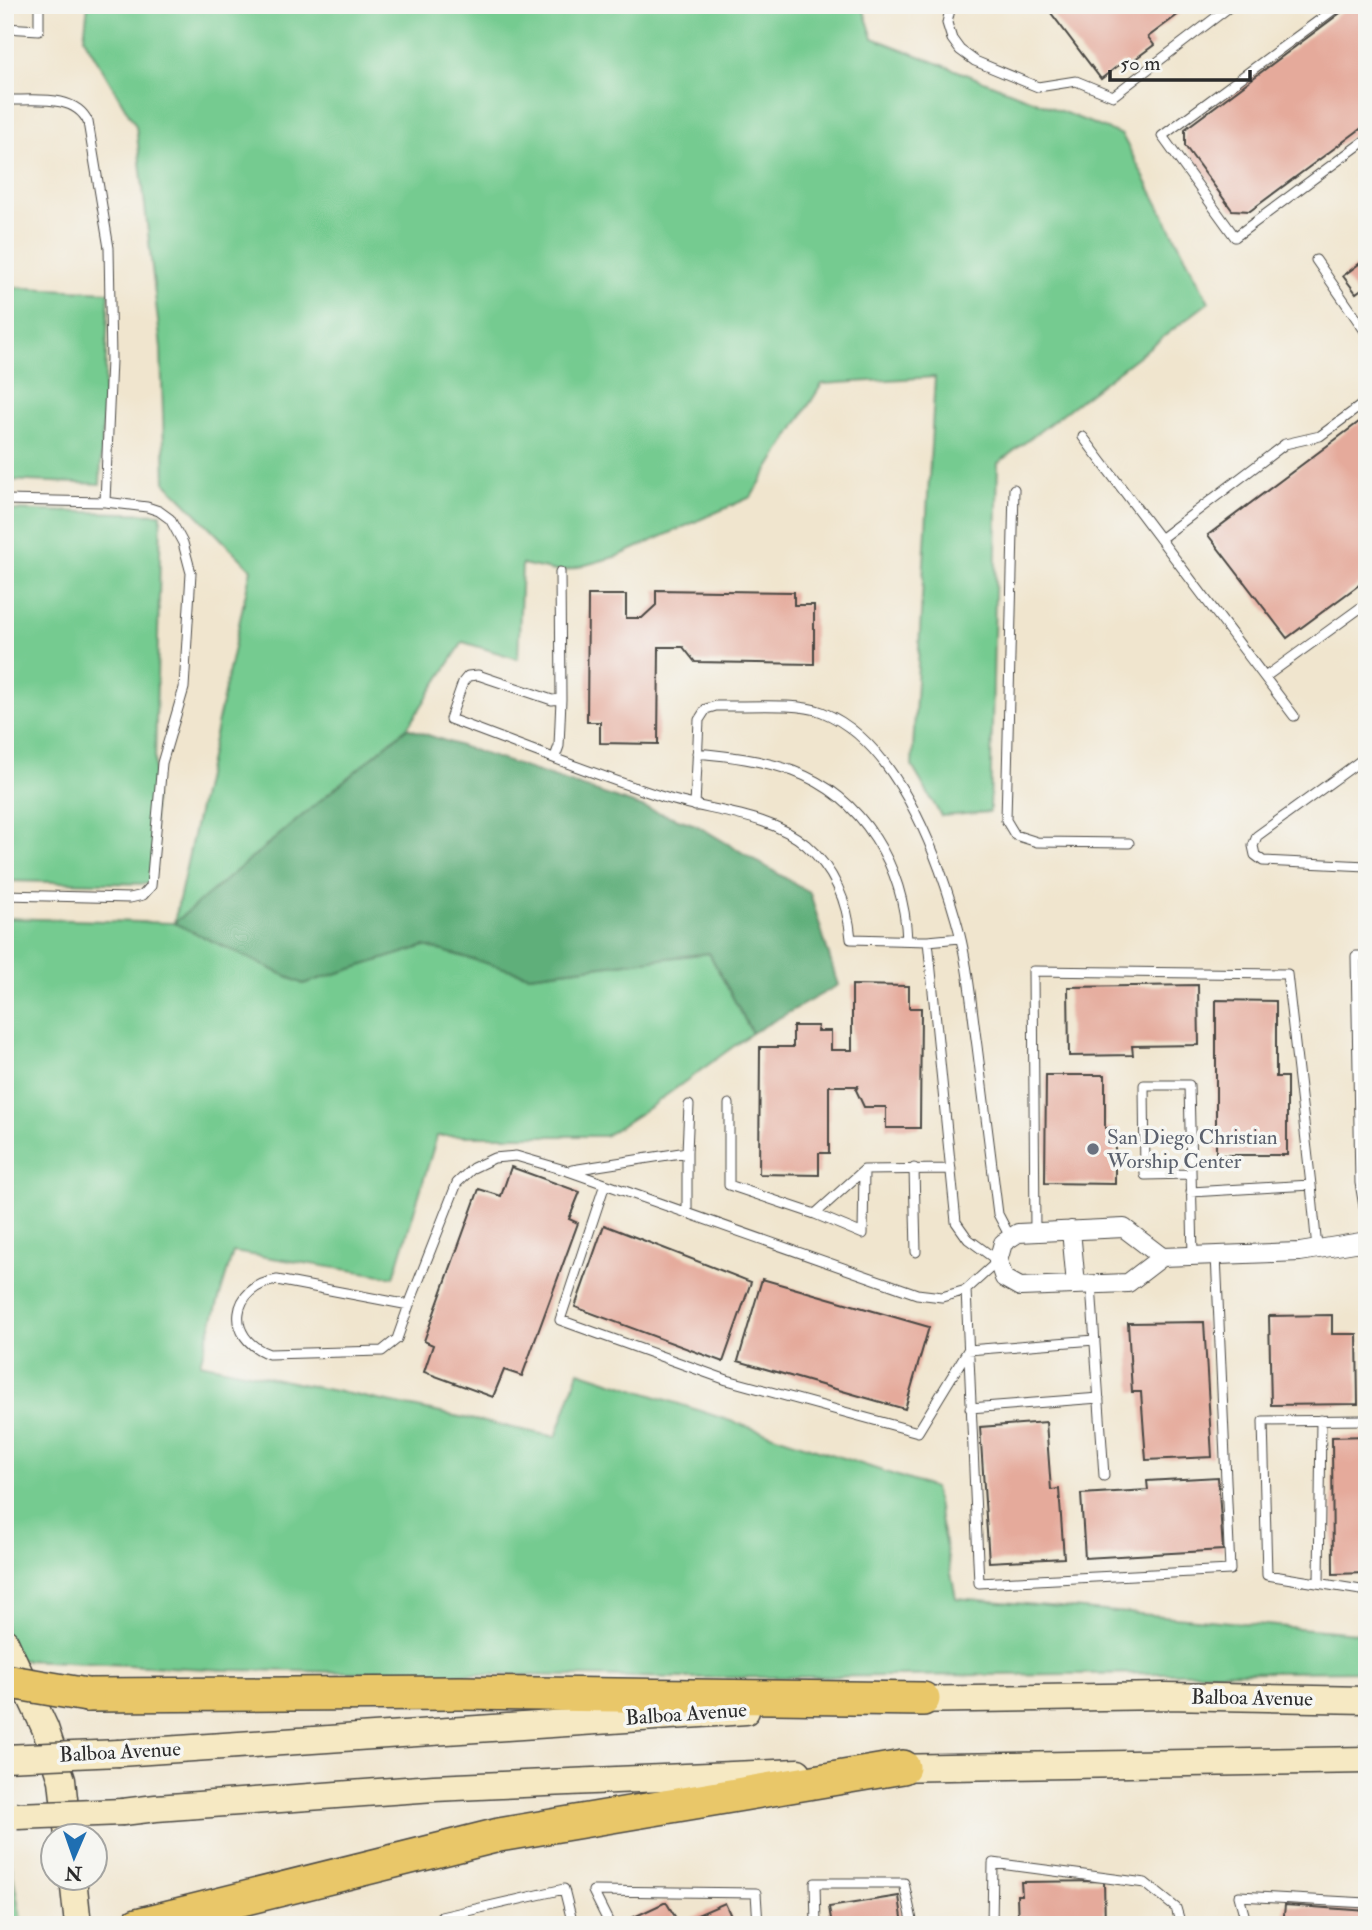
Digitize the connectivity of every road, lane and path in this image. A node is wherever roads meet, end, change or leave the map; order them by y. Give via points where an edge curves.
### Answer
1 (39, 5) edge
2 (951, 5) edge
3 (1232, 5) edge
4 (1340, 5) edge
5 (5, 28) edge
6 (5, 100) edge
7 (1367, 139) edge
8 (1316, 260) dead end
9 (1367, 334) edge
10 (1367, 401) edge
11 (1083, 437) dead end
12 (1014, 489) dead end
13 (5, 500) edge
14 (105, 502) junction
15 (1160, 539) junction
16 (560, 572) dead end
17 (1367, 603) edge
18 (1265, 677) junction
19 (561, 699) junction
20 (1294, 716) dead end
21 (697, 753) junction
22 (1367, 756) edge
23 (555, 757) junction
24 (695, 806) junction
25 (1129, 843) dead end
26 (1367, 866) edge
27 (5, 895) edge
28 (960, 938) junction
29 (907, 940) junction
30 (929, 941) junction
31 (1367, 956) edge
32 (729, 1104) dead end
33 (689, 1105) dead end
34 (687, 1152) junction
35 (914, 1168) junction
36 (951, 1168) junction
37 (863, 1170) junction
38 (568, 1171) junction
39 (1190, 1174) junction
40 (606, 1184) junction
41 (1311, 1185) junction
42 (1191, 1192) junction
43 (687, 1213) junction
44 (815, 1214) junction
45 (1367, 1224) edge
46 (1071, 1230) junction
47 (1035, 1231) junction
48 (1010, 1237) junction
49 (1367, 1241) edge
50 (1318, 1249) junction
51 (916, 1252) dead end
52 (1216, 1255) junction
53 (1193, 1256) junction
54 (1162, 1257) junction
55 (998, 1261) junction
56 (1083, 1285) junction
57 (966, 1290) junction
58 (409, 1305) junction
59 (1095, 1340) junction
60 (968, 1350) junction
61 (1099, 1398) junction
62 (970, 1408) junction
63 (1321, 1420) junction
64 (1367, 1420) edge
65 (1104, 1476) dead end
66 (1320, 1583) junction
67 (1367, 1591) edge
68 (5, 1642) edge
69 (5, 1681) edge
70 (923, 1699) junction
71 (1367, 1700) edge
72 (5, 1758) edge
73 (1367, 1760) edge
74 (903, 1767) junction
75 (11, 1816) edge
76 (66, 1822) edge
77 (74, 1892) edge
78 (1367, 1903) edge
79 (150, 1921) edge
80 (78, 1925) edge
81 (445, 1925) edge
82 (573, 1925) edge
83 (610, 1925) edge
84 (758, 1925) edge
85 (816, 1925) edge
86 (913, 1925) edge
87 (992, 1925) edge
88 (1181, 1925) edge
89 (1247, 1925) edge

1 - 5 lane via 39,30
2 - 3 lane via 947,23 952,38 975,61 1038,87 1076,81 1113,96
4 - 7 lane via 1162,136 1235,237
6 - 14 lane via 66,102 85,116 90,129 109,248 111,360
8 - 9 lane
10 - 15 lane via 1320,436 1286,444
11 - 15 lane
12 - 25 lane via 1006,820 1015,835 1037,842
13 - 14 lane
14 - 27 lane via 148,507 170,519 191,573 184,688 162,763 150,886 143,895 130,898
15 - 18 lane
16 - 19 lane
17 - 18 lane
18 - 20 lane
19 - 23 lane
19 - 23 lane via 468,676 450,719
21 - 24 lane
21 - 28 lane via 699,720 706,709 716,706 804,708 842,723 894,776 935,860
21 - 29 lane via 795,772 845,804 875,835 890,861 903,899
22 - 26 lane via 1257,836 1252,846 1263,861
23 - 24 lane
24 - 29 lane via 766,824 806,845 838,886 851,939
28 - 30 lane
28 - 48 lane via 998,1214
29 - 30 lane
30 - 36 lane
31 - 45 lane via 1356,956 1360,1183
32 - 44 lane via 729,1185
33 - 34 lane
34 - 38 lane
34 - 43 lane
35 - 36 lane
35 - 37 lane
35 - 51 lane
36 - 55 lane via 956,1222 968,1239
37 - 44 lane
37 - 44 lane via 863,1234
38 - 40 lane
38 - 58 lane via 516,1156 494,1158 473,1168 457,1183
39 - 39 lane via 1189,1085 1144,1085 1145,1175
39 - 42 lane
40 - 43 lane
40 - 60 lane via 560,1320 727,1380 918,1432
41 - 42 lane
41 - 47 lane via 1287,974 1033,971
41 - 50 lane
42 - 53 lane
43 - 57 lane via 918,1294 942,1297
46 - 47 street
46 - 54 street via 1124,1228
46 - 56 street
47 - 48 street
48 - 55 street via 1003,1243
49 - 50 street
50 - 52 street
52 - 53 street
52 - 62 lane via 1230,1570 979,1583
53 - 54 street
54 - 56 street via 1128,1283
55 - 56 street via 1004,1278 1020,1287
55 - 57 lane
56 - 59 lane
57 - 60 lane
58 - 58 lane via 277,1280 265,1281 245,1296 239,1319 248,1342 269,1354 382,1351 397,1339
59 - 60 lane
59 - 61 lane
60 - 62 lane
61 - 62 lane
61 - 65 lane
63 - 64 lane
63 - 66 lane
63 - 66 lane via 1263,1421 1267,1575
66 - 67 lane
68 - 76 main road via 46,1728 62,1780
69 - 70 highway, bridge via 87,1695 461,1693
70 - 71 main road, Balboa Avenue via 1166,1696
70 - 72 main road, Balboa Avenue, bridge
73 - 74 main road
74 - 75 main road, bridge via 434,1788
74 - 79 highway via 499,1835
77 - 80 main road
78 - 89 lane via 1239,1896
81 - 82 lane via 441,1917 564,1889
83 - 84 lane via 593,1891 756,1893
85 - 86 lane via 815,1884 879,1883 904,1883
87 - 88 lane via 993,1863 1145,1883 1176,1908

